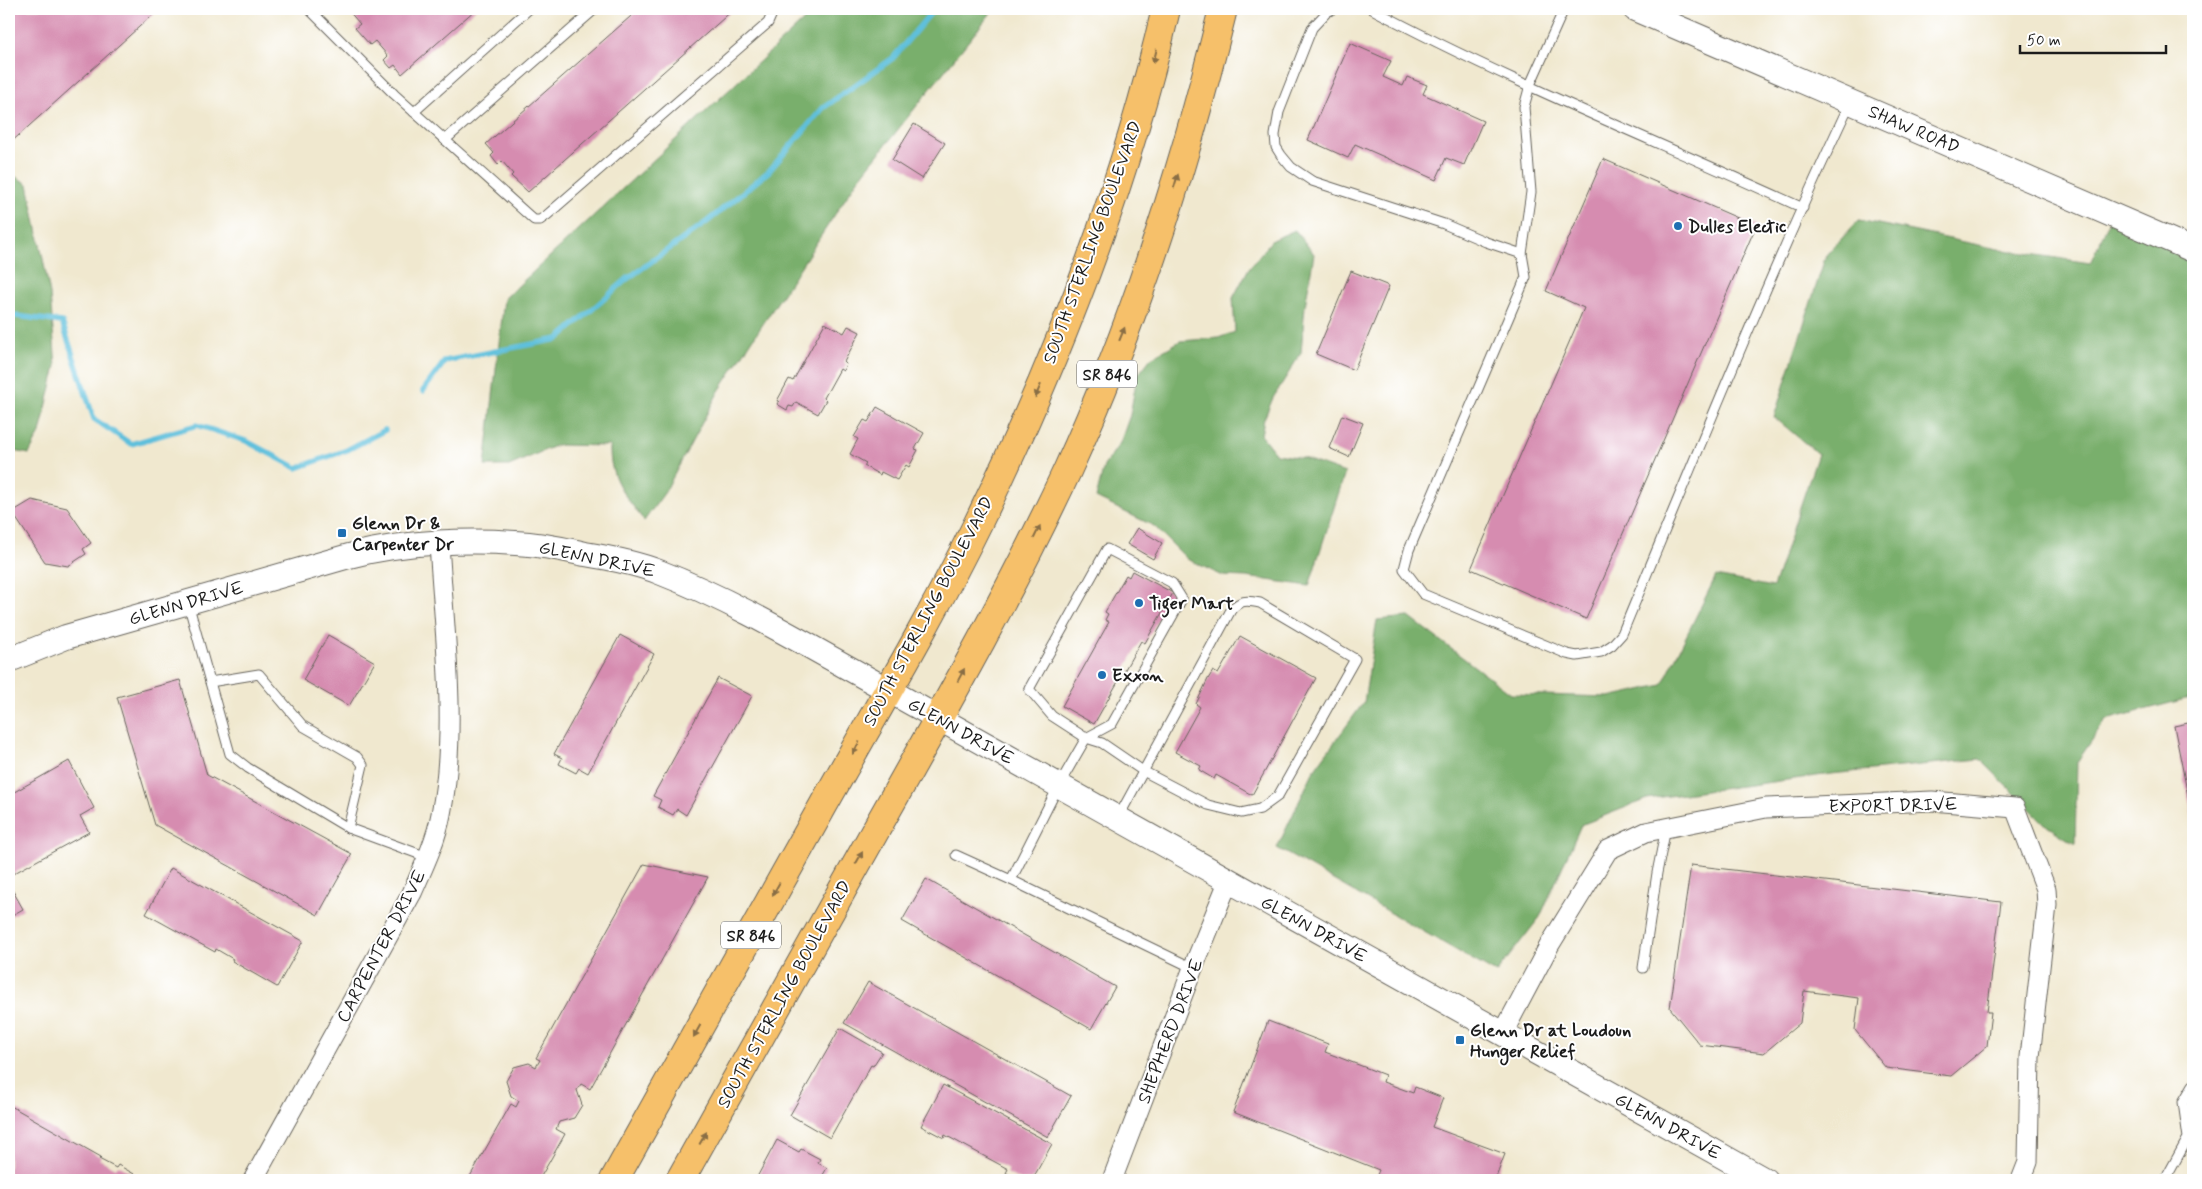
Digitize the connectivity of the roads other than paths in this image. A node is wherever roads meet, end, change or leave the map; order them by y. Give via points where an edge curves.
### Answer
1 (309, 9) edge
2 (529, 9) edge
3 (595, 9) edge
4 (772, 9) edge
5 (1166, 9) edge
6 (1223, 9) edge
7 (1333, 9) edge
8 (1372, 9) edge
9 (1564, 9) edge
10 (1636, 9) edge
11 (1530, 85) junction
12 (1851, 101) junction
13 (414, 112) junction
14 (445, 140) junction
15 (1803, 208) junction
16 (2193, 250) edge
17 (1522, 254) junction
18 (439, 543) junction
19 (188, 602) junction
20 (9, 660) edge
21 (210, 682) junction
22 (888, 690) junction
23 (938, 718) junction
24 (1086, 738) junction
25 (1143, 771) junction
26 (1059, 786) junction
27 (1117, 819) junction
28 (348, 828) junction
29 (1666, 828) junction
30 (956, 855) dead end
31 (427, 857) junction
32 (1011, 880) junction
33 (1228, 882) junction
34 (1193, 968) junction
35 (1643, 968) dead end
36 (1504, 1033) junction
37 (2193, 1085) edge
38 (2191, 1138) edge
39 (253, 1180) edge
40 (614, 1180) edge
41 (680, 1180) edge
42 (1112, 1180) edge
43 (1765, 1180) edge
44 (2021, 1180) edge
45 (2165, 1180) edge

1 - 13 lane
2 - 13 lane
3 - 14 lane
4 - 14 lane via 768,23 540,220 527,215
5 -> 22 main road, SOUTH STERLING BOULEVARD / SR 846 via 1132,135 1060,339 978,523
23 -> 6 main road, SOUTH STERLING BOULEVARD / SR 846 via 1027,551 1100,392 1164,219 1193,127
7 - 17 lane via 1312,28 1279,112 1275,135 1281,155 1291,167 1312,181 1444,224
8 - 11 lane
9 - 11 lane
10 - 12 street, SHAW ROAD
11 - 15 lane via 1581,111
11 - 17 lane via 1524,107 1531,192
12 - 15 lane
12 - 16 street, SHAW ROAD
13 - 14 lane
15 - 17 lane via 1622,634 1607,648 1591,655 1567,654 1423,594 1404,569 1409,550 1526,277
18 - 19 street, GLENN DRIVE via 353,555
18 - 22 street, GLENN DRIVE via 531,544 615,559 657,571 746,612
18 - 31 street, CARPENTER DRIVE via 449,764 441,816
19 - 20 street, GLENN DRIVE via 66,637
19 - 21 lane
21 - 28 lane via 230,754
21 - 28 lane via 259,674 303,726 357,757 363,765
22 - 23 street, GLENN DRIVE
22 -> 40 main road, SOUTH STERLING BOULEVARD / SR 846
23 - 26 street, GLENN DRIVE
41 -> 23 main road, SOUTH STERLING BOULEVARD / SR 846
24 - 24 lane via 1112,724 1182,599 1172,583 1107,549 1029,689 1052,716
24 - 25 lane via 1102,743
24 - 26 lane
25 - 25 lane via 1238,602 1248,600 1260,604 1355,659 1278,796 1260,809 1241,813 1208,805
25 - 27 lane
26 - 27 street, GLENN DRIVE
26 - 32 lane
27 - 33 street, GLENN DRIVE
28 - 31 lane
29 - 35 lane
29 - 36 street, EXPORT DRIVE via 1646,832 1608,850 1549,946
29 - 44 street, EXPORT DRIVE via 1766,808 1932,801 2016,808 2046,889 2047,905 2030,1057 2028,1162
30 - 32 lane
31 - 39 street, CARPENTER DRIVE via 408,901
32 - 34 lane
33 - 34 street, SHEPHERD DRIVE
33 - 36 street, GLENN DRIVE
34 - 42 street, SHEPHERD DRIVE
36 - 43 street, GLENN DRIVE
37 - 38 lane via 2183,1102
38 - 45 lane

